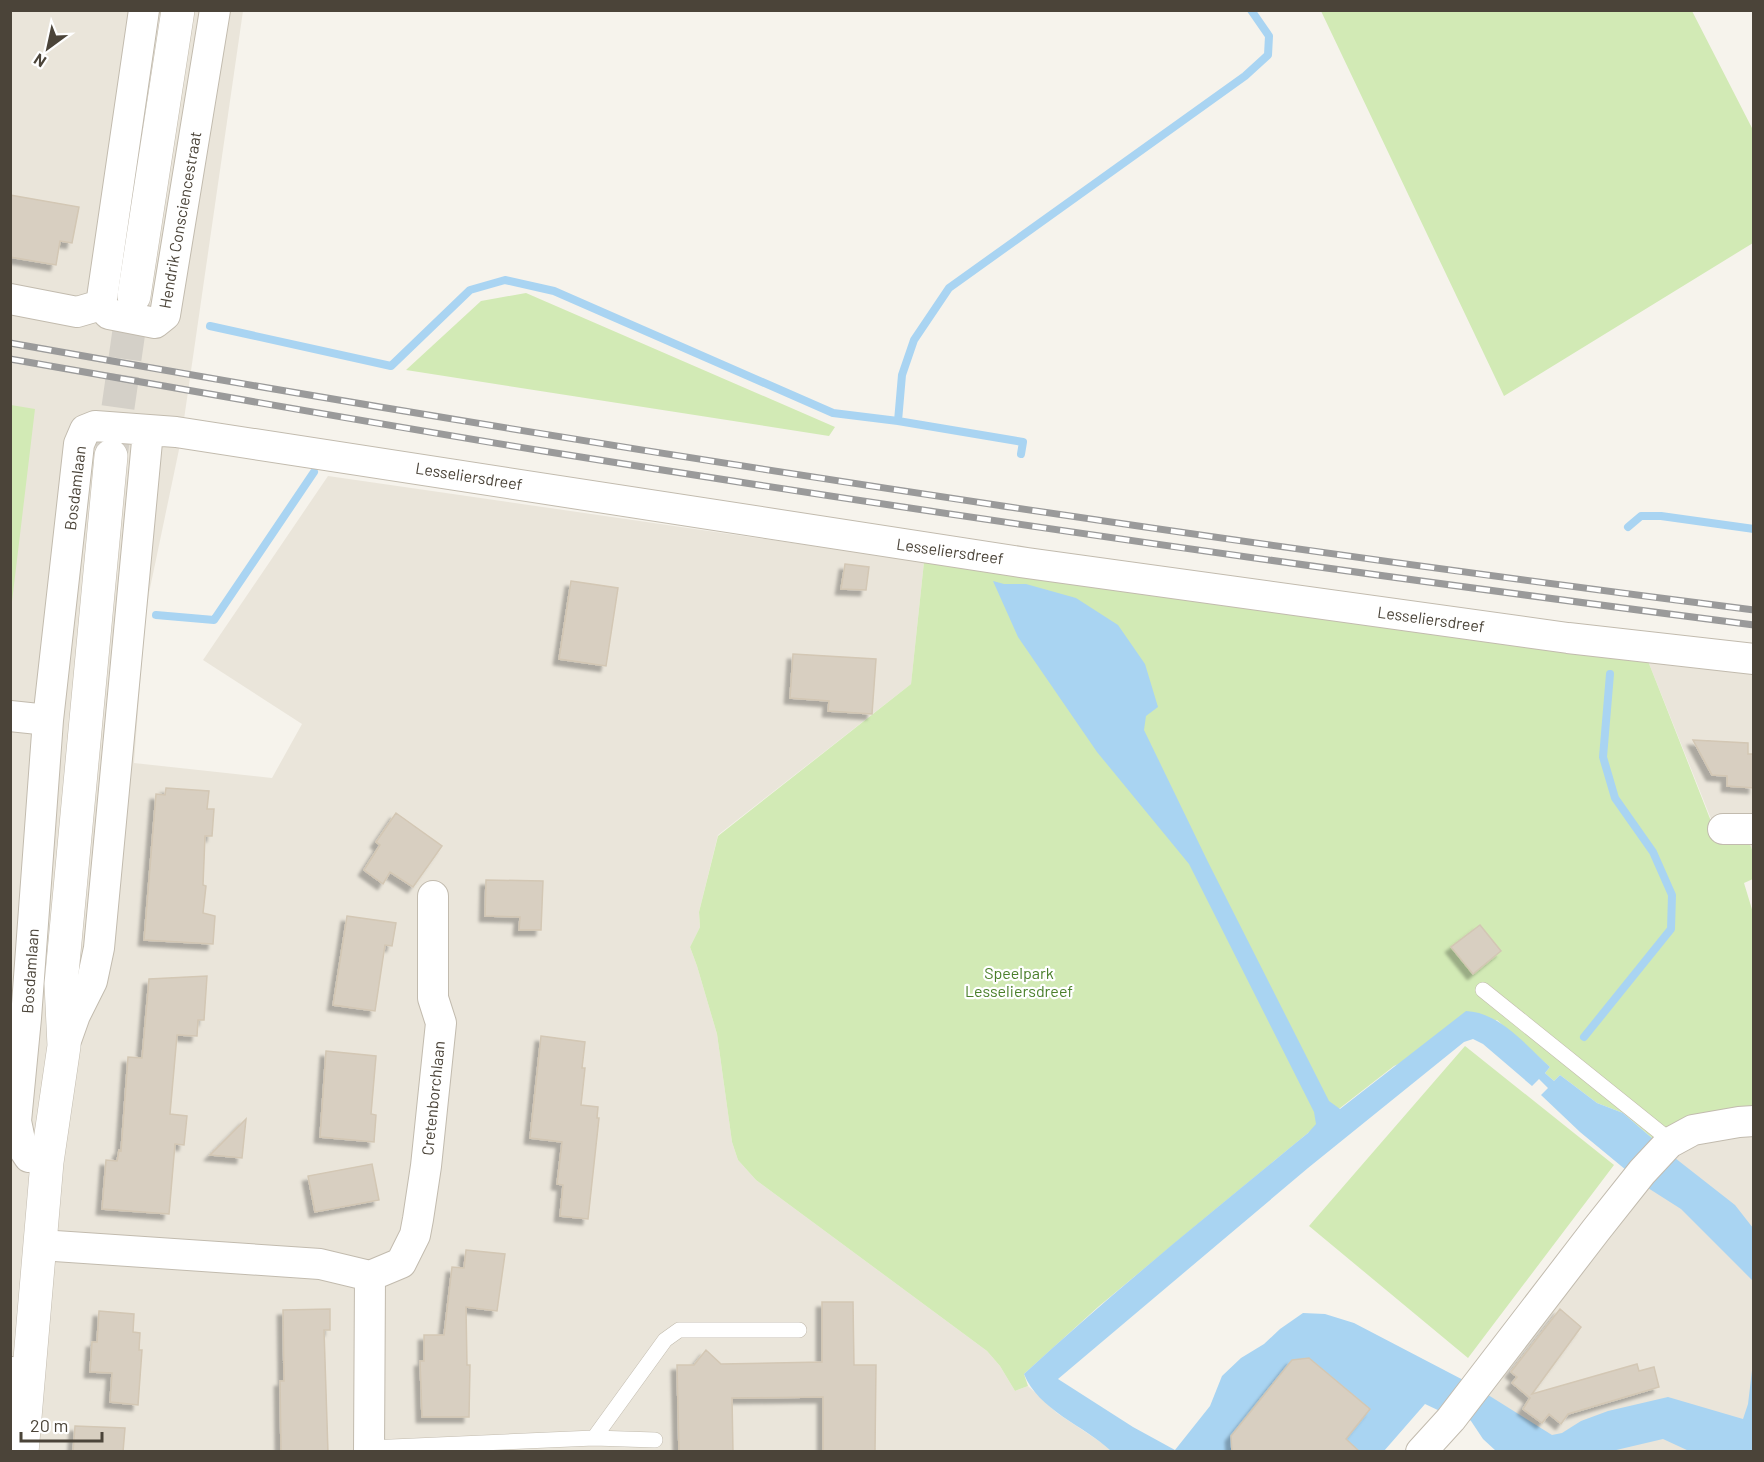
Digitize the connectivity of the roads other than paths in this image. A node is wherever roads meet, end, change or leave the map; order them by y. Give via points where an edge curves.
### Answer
1 (144, 10) edge
2 (178, 10) edge
3 (215, 10) edge
4 (134, 296) tunnel mouth
5 (10, 299) edge
6 (101, 305) junction
7 (148, 431) junction
8 (111, 456) tunnel mouth
9 (1754, 659) edge
10 (10, 716) edge
11 (48, 720) junction
12 (1723, 829) dead end
13 (1754, 829) edge
14 (433, 896) dead end
15 (61, 984) junction
16 (1483, 990) dead end
17 (18, 1017) edge
18 (64, 1046) junction
19 (1754, 1121) edge
20 (1672, 1142) junction
21 (28, 1157) junction
22 (40, 1245) junction
23 (370, 1276) junction
24 (799, 1330) dead end
25 (11, 1378) edge
26 (594, 1438) junction
27 (656, 1440) dead end
28 (369, 1450) edge
29 (22, 1452) edge
30 (1421, 1452) edge

1 - 6 street
2 - 4 street, Hendrik Consciencestraat
3 - 6 street, Hendrik Consciencestraat via 165,315 154,323 110,314
5 - 6 street via 77,312
7 - 9 street, Lesseliersdreef via 249,442 1027,563 1568,638
7 - 11 street, Bosdamlaan via 95,426 85,430 79,444
7 - 18 street, Bosdamlaan via 99,948 92,981
8 - 15 street, Bosdamlaan
10 - 11 street
11 - 17 street, Bosdamlaan
12 - 13 street
14 - 23 street, Cretenborchlaan via 433,998 441,1023 418,1219 401,1263
15 - 18 street, Bosdamlaan
15 - 21 street, Bosdamlaan via 44,1040
16 - 20 lane
17 - 21 street, Bosdamlaan via 16,1121
18 - 22 street, Bosdamlaan
19 - 20 street via 1693,1130
20 - 30 street via 1642,1172 1476,1388
21 - 25 street, Bosdamlaan
22 - 23 street via 320,1264
22 - 29 street, Bosdamlaan
23 - 28 street
24 - 26 lane via 679,1330 665,1340
26 - 27 lane
26 - 28 lane

